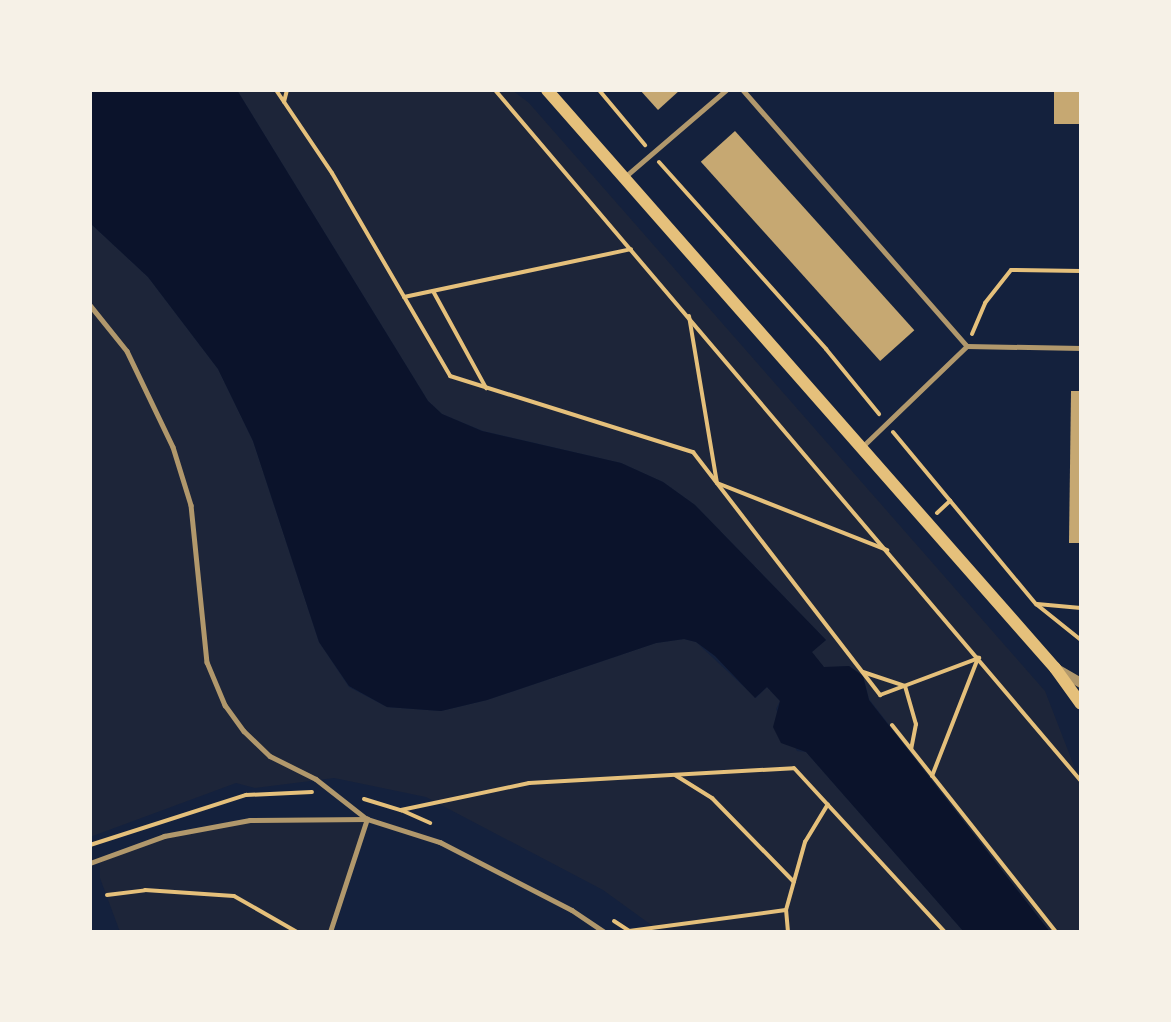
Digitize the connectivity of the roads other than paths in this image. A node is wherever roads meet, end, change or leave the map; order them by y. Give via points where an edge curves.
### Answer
1 (547, 90) edge
2 (726, 90) edge
3 (743, 90) edge
4 (624, 177) junction
5 (90, 305) edge
6 (967, 346) junction
7 (1081, 348) edge
8 (861, 447) junction
9 (1055, 668) junction
10 (1081, 683) edge
11 (1081, 704) edge
12 (367, 819) junction
13 (90, 864) edge
14 (330, 932) edge
15 (605, 932) edge

1 - 4 main road
2 - 4 lane
3 - 6 lane
4 - 8 main road
5 - 12 lane via 127,351 173,447 191,505 207,662 225,705 270,756 335,791
6 - 7 lane
6 - 8 lane
8 - 9 main road
9 - 10 street
9 - 11 main road
12 - 13 lane via 250,820 164,836
12 - 14 lane
12 - 15 lane via 440,842 572,910

